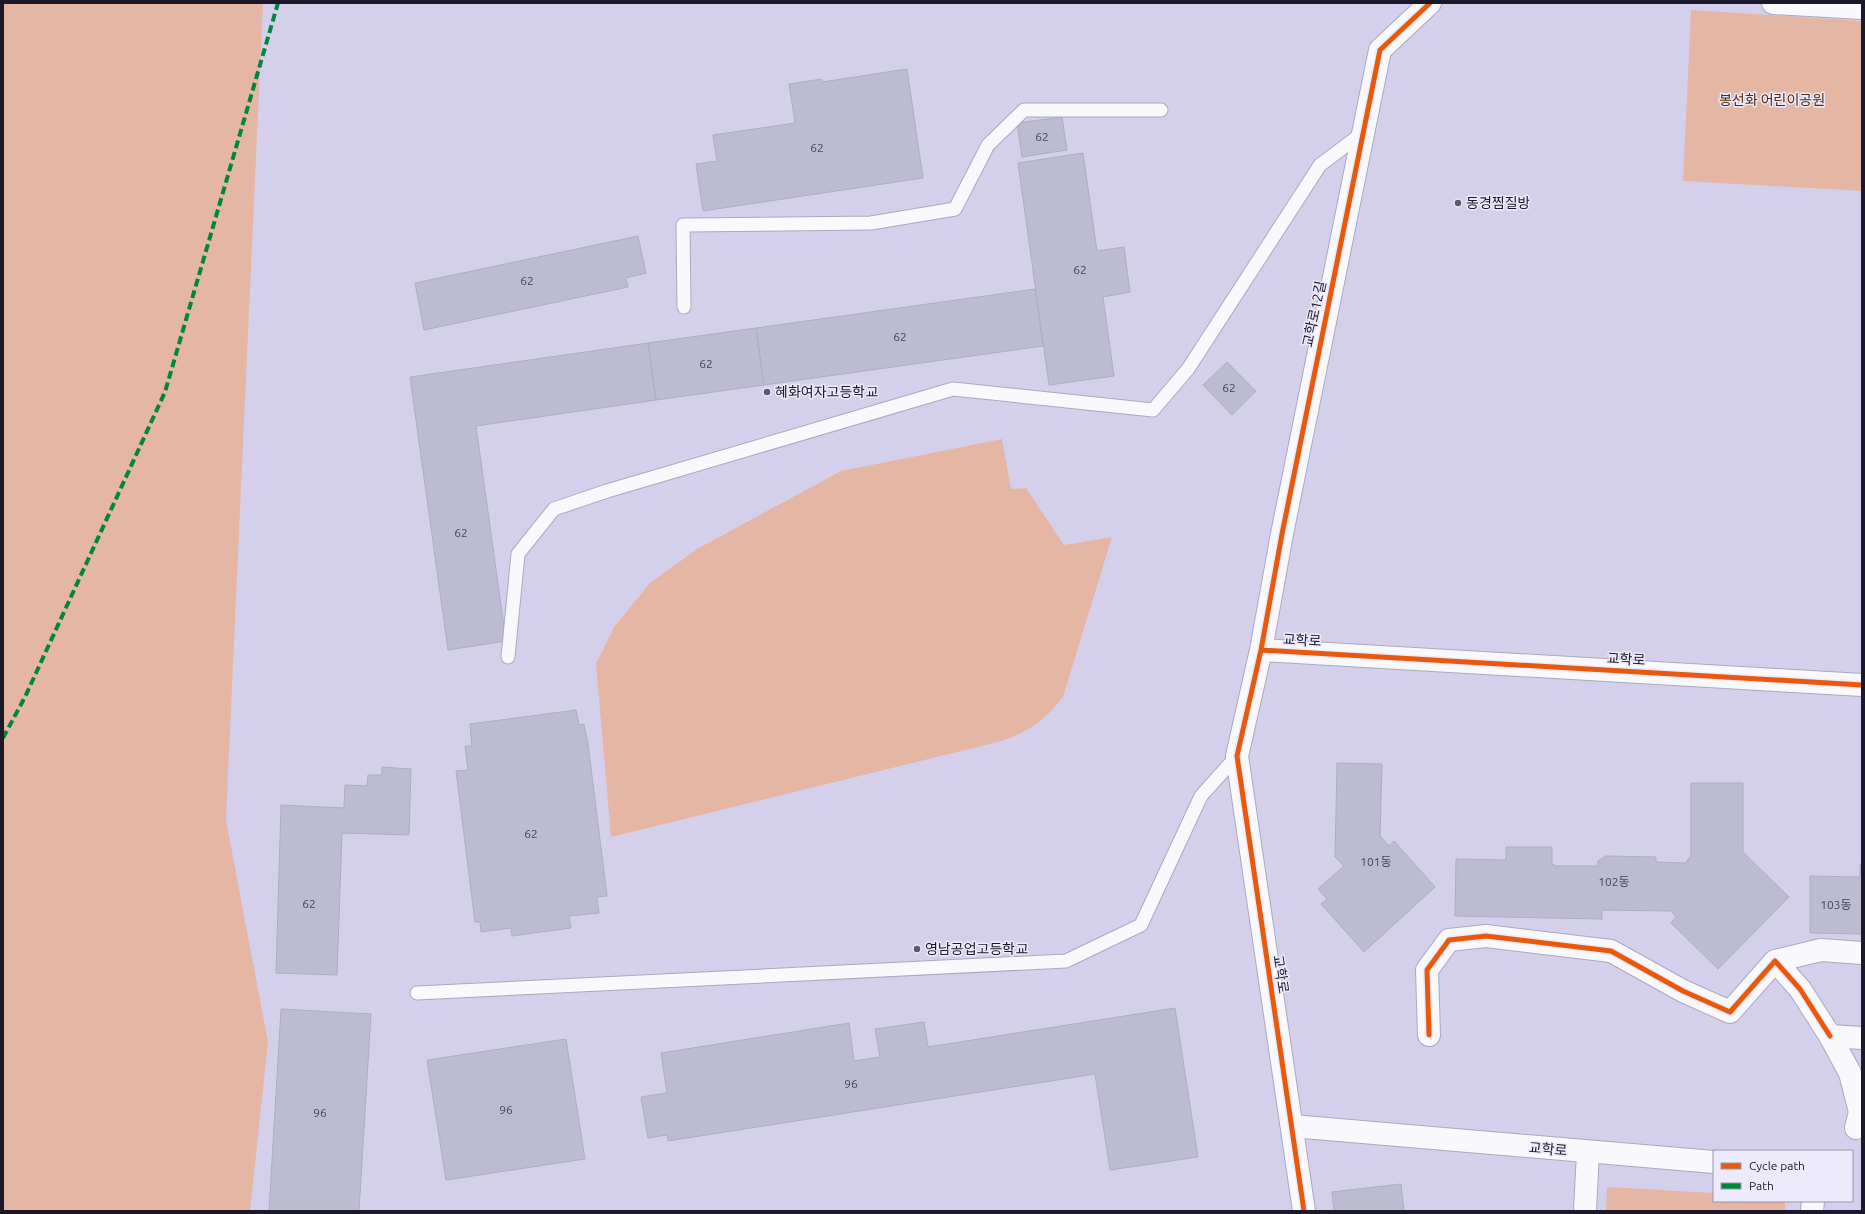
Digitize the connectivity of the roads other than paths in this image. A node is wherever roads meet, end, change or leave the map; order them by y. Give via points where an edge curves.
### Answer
1 (1430, 3) edge
2 (1774, 3) edge
3 (1862, 8) edge
4 (1161, 110) dead end
5 (1364, 132) junction
6 (684, 307) dead end
7 (1261, 650) junction
8 (508, 657) dead end
9 (1862, 685) edge
10 (1237, 756) junction
11 (1862, 953) edge
12 (1776, 961) junction
13 (417, 993) dead end
14 (1429, 1035) dead end
15 (1830, 1036) junction
16 (1862, 1038) edge
17 (1292, 1126) junction
18 (1856, 1128) dead end
19 (1588, 1152) junction
20 (1713, 1162) edge
21 (1304, 1211) edge
22 (1585, 1211) edge

1 - 5 street, 교학로12길 via 1380,50
2 - 3 street
4 - 6 lane via 1024,110 988,145 955,209 871,224 683,225
5 - 7 street, 교학로12길 via 1282,534
5 - 8 lane via 1320,165 1188,369 1153,410 952,389 606,491 554,509 518,554
7 - 9 street, 교학로
7 - 10 street, 교학로
10 - 13 lane via 1201,796 1141,925 1066,961
10 - 17 street, 교학로
11 - 12 street via 1822,950
12 - 14 street via 1730,1012 1683,991 1611,951 1486,936 1449,940 1427,970
12 - 15 street via 1800,989
15 - 16 street
15 - 18 street via 1850,1073 1860,1112
17 - 19 street, 교학로
17 - 21 street, 교학로
19 - 20 street, 교학로
19 - 22 street

